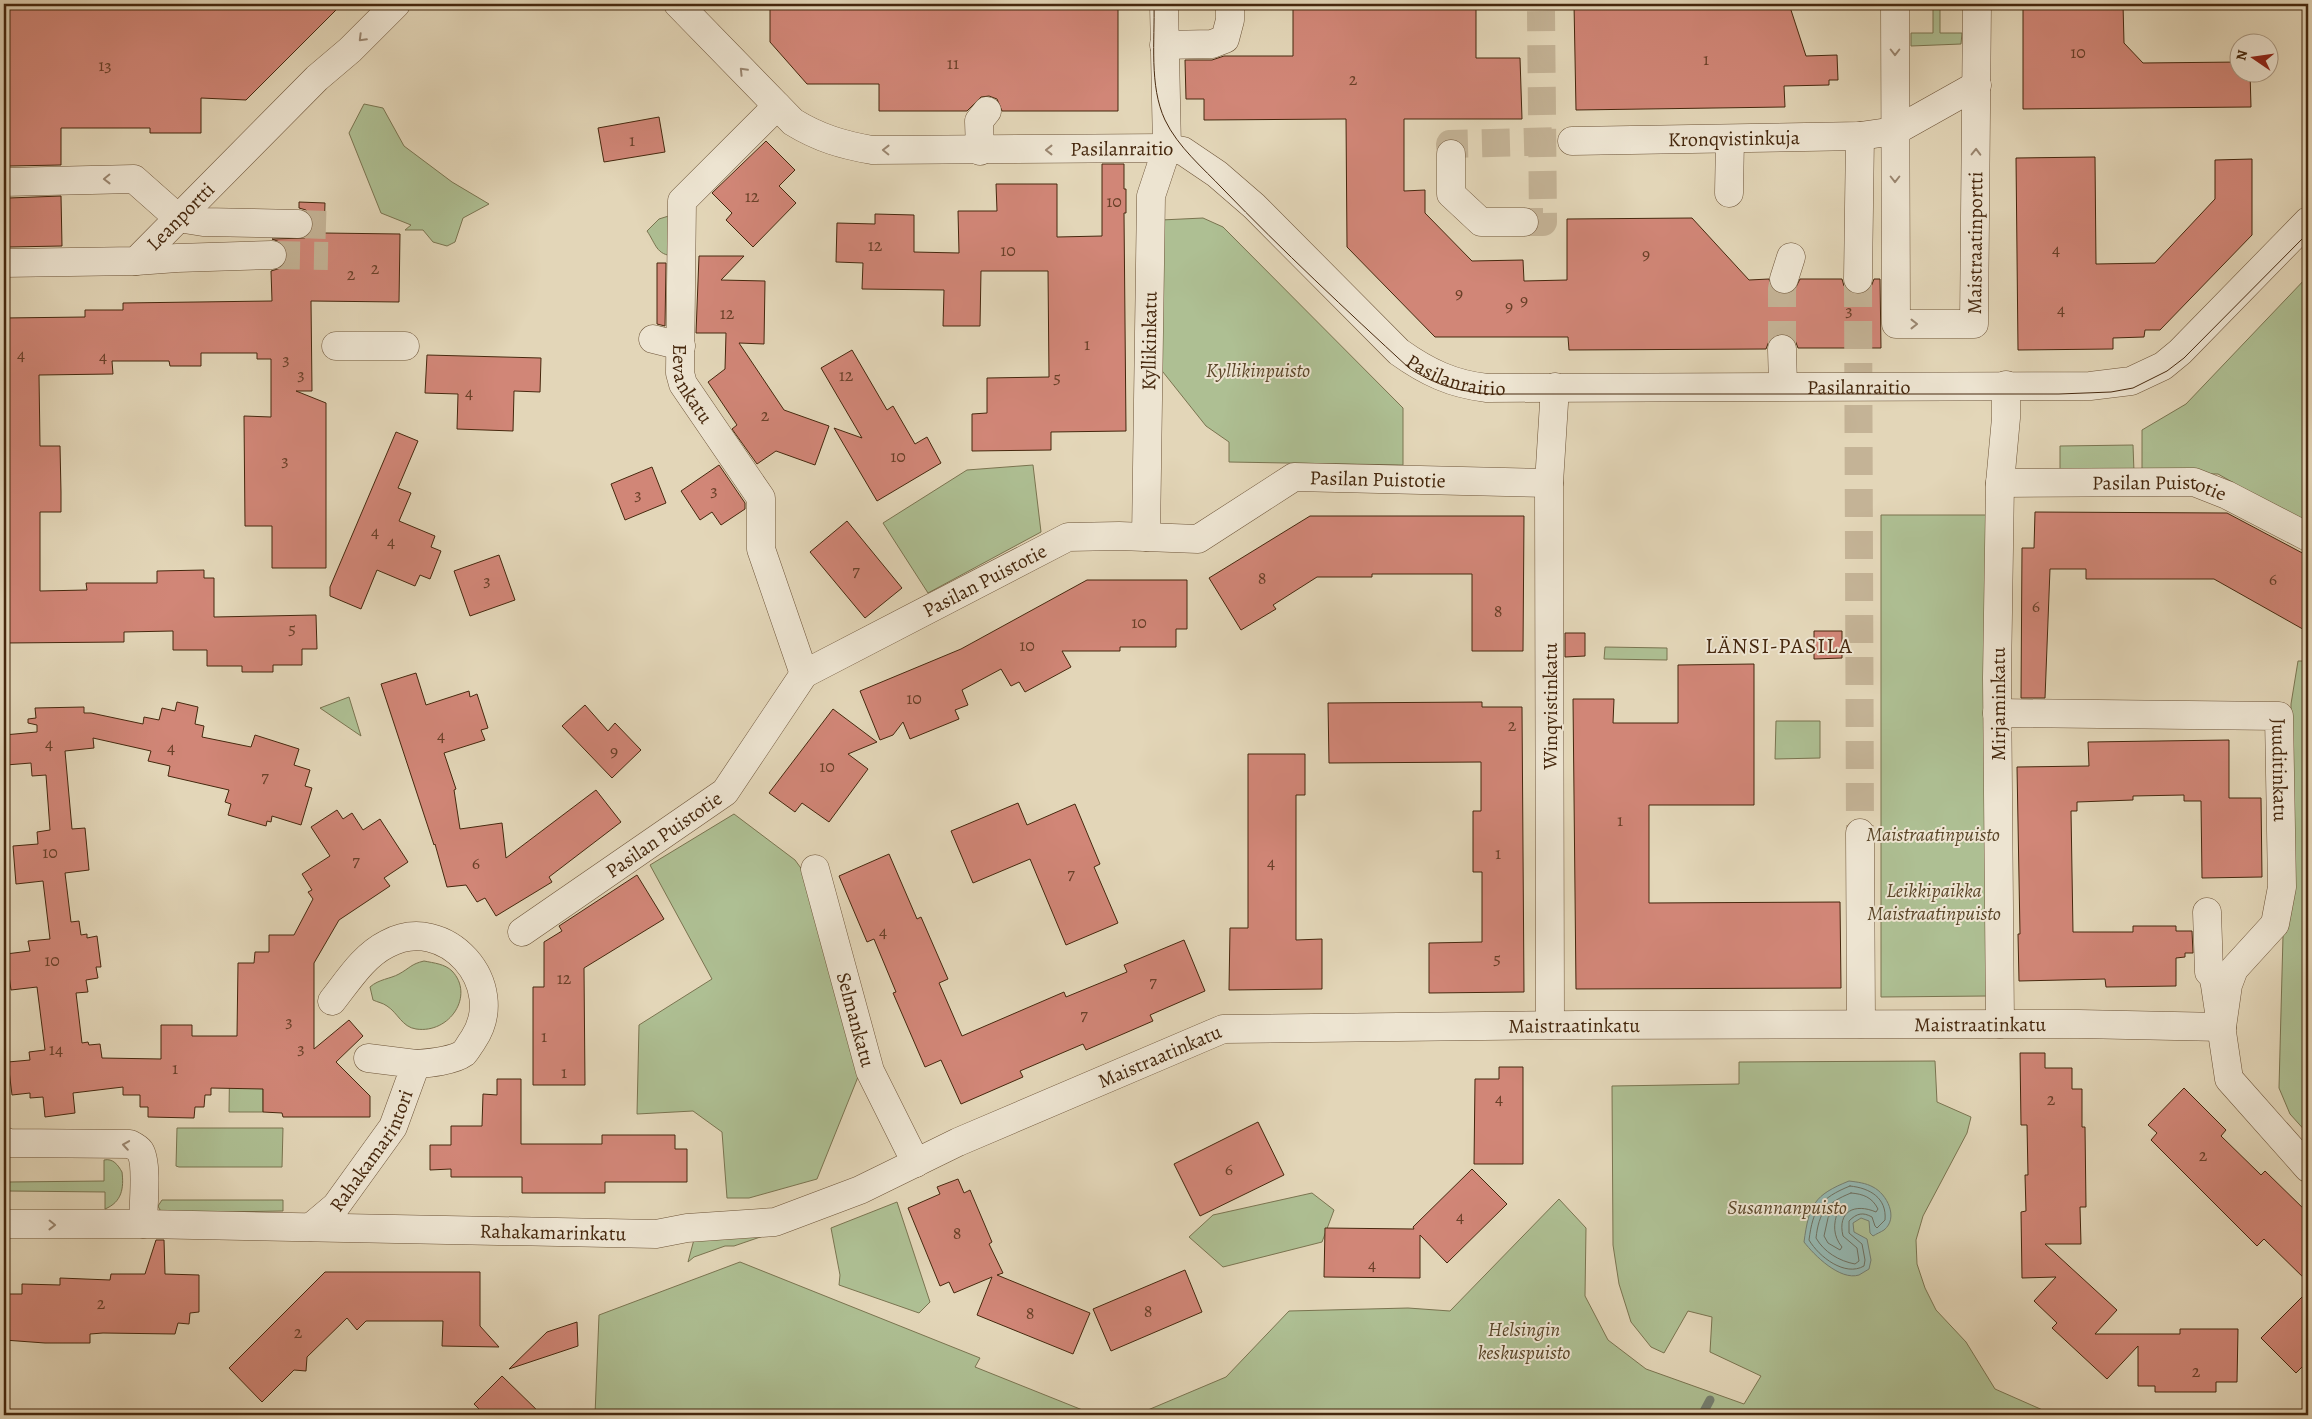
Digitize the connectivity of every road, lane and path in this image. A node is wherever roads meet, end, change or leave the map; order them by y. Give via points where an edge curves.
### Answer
1 (396, 4) edge
2 (678, 4) edge
3 (1164, 4) edge
4 (1230, 4) edge
5 (1895, 4) edge
6 (1977, 4) edge
7 (1164, 45) junction
8 (1977, 85) junction
9 (777, 106) junction
10 (979, 115) dead end
11 (1895, 131) junction
12 (1860, 136) junction
13 (1730, 138) junction
14 (1572, 141) tunnel mouth
15 (1167, 148) junction
16 (980, 151) junction
17 (1451, 154) dead end
18 (4, 182) edge
19 (1729, 193) dead end
20 (178, 218) junction
21 (2308, 221) edge
22 (1524, 222) tunnel mouth
23 (298, 224) tunnel mouth
24 (272, 255) tunnel mouth
25 (136, 261) junction
26 (4, 263) edge
27 (1858, 279) tunnel mouth
28 (654, 339) dead end
29 (336, 346) dead end
30 (405, 346) dead end
31 (681, 346) junction
32 (1782, 349) tunnel mouth
33 (2006, 385) junction
34 (1783, 386) junction
35 (1555, 387) junction
36 (2000, 483) junction
37 (1549, 484) junction
38 (1146, 537) junction
39 (2308, 537) edge
40 (804, 674) junction
41 (1997, 713) junction
42 (1860, 833) tunnel mouth
43 (815, 869) dead end
44 (2207, 912) dead end
45 (522, 932) dead end
46 (332, 1001) dead end
47 (1861, 1024) junction
48 (2000, 1024) junction
49 (1550, 1025) junction
50 (2222, 1026) junction
51 (368, 1058) dead end
52 (416, 1064) junction
53 (4, 1141) edge
54 (916, 1163) junction
55 (2308, 1168) edge
56 (793, 1214) joint
57 (4, 1224) edge
58 (143, 1224) junction
59 (311, 1227) junction

1 -> 20 street, Leanportti
9 -> 2 street, Pasilanraitio
3 - 7 street
4 - 7 street via 1225,38 1212,44
5 -> 11 street, Maistraatinportti
6 - 8 street, Maistraatinportti
7 - 15 street
8 - 11 street
11 -> 8 street, Maistraatinportti via 1896,324 1974,324
16 -> 9 street, Pasilanraitio via 872,150 836,143 799,126
9 - 31 street, Eevankatu via 682,201
10 - 16 street
11 - 12 street, Kronqvistinkuja
12 - 13 street, Kronqvistinkuja
12 - 27 street
13 - 14 street, Kronqvistinkuja
13 - 19 street
15 -> 16 street, Pasilanraitio
15 - 35 street, Pasilanraitio via 1183,151 1218,174 1400,352 1423,369 1464,385 1486,388
15 - 38 street, Kyllikinkatu via 1151,196
17 - 22 street via 1451,194 1481,222
20 -> 18 street via 134,179
20 - 23 street via 203,222
20 - 25 street, Leanportti
21 - 33 street, Pasilanraitio via 2180,352 2148,375 2113,384
24 - 25 street
25 - 26 street, Leanportti
28 - 31 street
29 - 30 street
31 - 40 street, Eevankatu via 683,384 761,498 761,549
32 - 34 street
33 - 34 street, Pasilanraitio
33 - 36 street, Mirjaminkatu
34 - 35 street, Pasilanraitio
35 - 37 street, Winqvistinkatu
36 - 39 street, Pasilan Puistotie via 2194,482 2250,506
36 - 41 street, Mirjaminkatu
37 - 38 street, Pasilan Puistotie via 1294,477 1198,539
37 - 49 street, Winqvistinkatu
38 - 40 street, Pasilan Puistotie via 1068,537
40 - 45 street, Pasilan Puistotie via 725,792
41 - 48 street, Mirjaminkatu
41 - 50 street, Juuditinkatu via 2279,716 2282,887 2278,911 2275,924 2234,968
42 - 47 street
43 - 54 street, Selmankatu via 870,1071
44 - 50 street via 2209,972 2213,976
46 - 52 street, Rahakamarintori via 365,960 387,943 414,936 440,940 463,955 479,977 485,1004 479,1030 464,1053 441,1062
47 - 48 street, Maistraatinkatu
47 - 49 street, Maistraatinkatu
48 - 50 street, Maistraatinkatu
49 - 54 street, Maistraatinkatu via 1223,1029
50 - 55 street via 2229,1079
51 - 52 street, Rahakamarintori
52 - 59 street, Rahakamarintori via 393,1127 336,1206
58 -> 53 street via 143,1158 140,1150 130,1144
54 - 56 street, Maistraatinkatu via 860,1190
56 - 59 street, Rahakamarinkatu via 775,1222 687,1228 656,1234
57 -> 58 street, Rahakamarinkatu
58 - 59 street, Rahakamarinkatu

